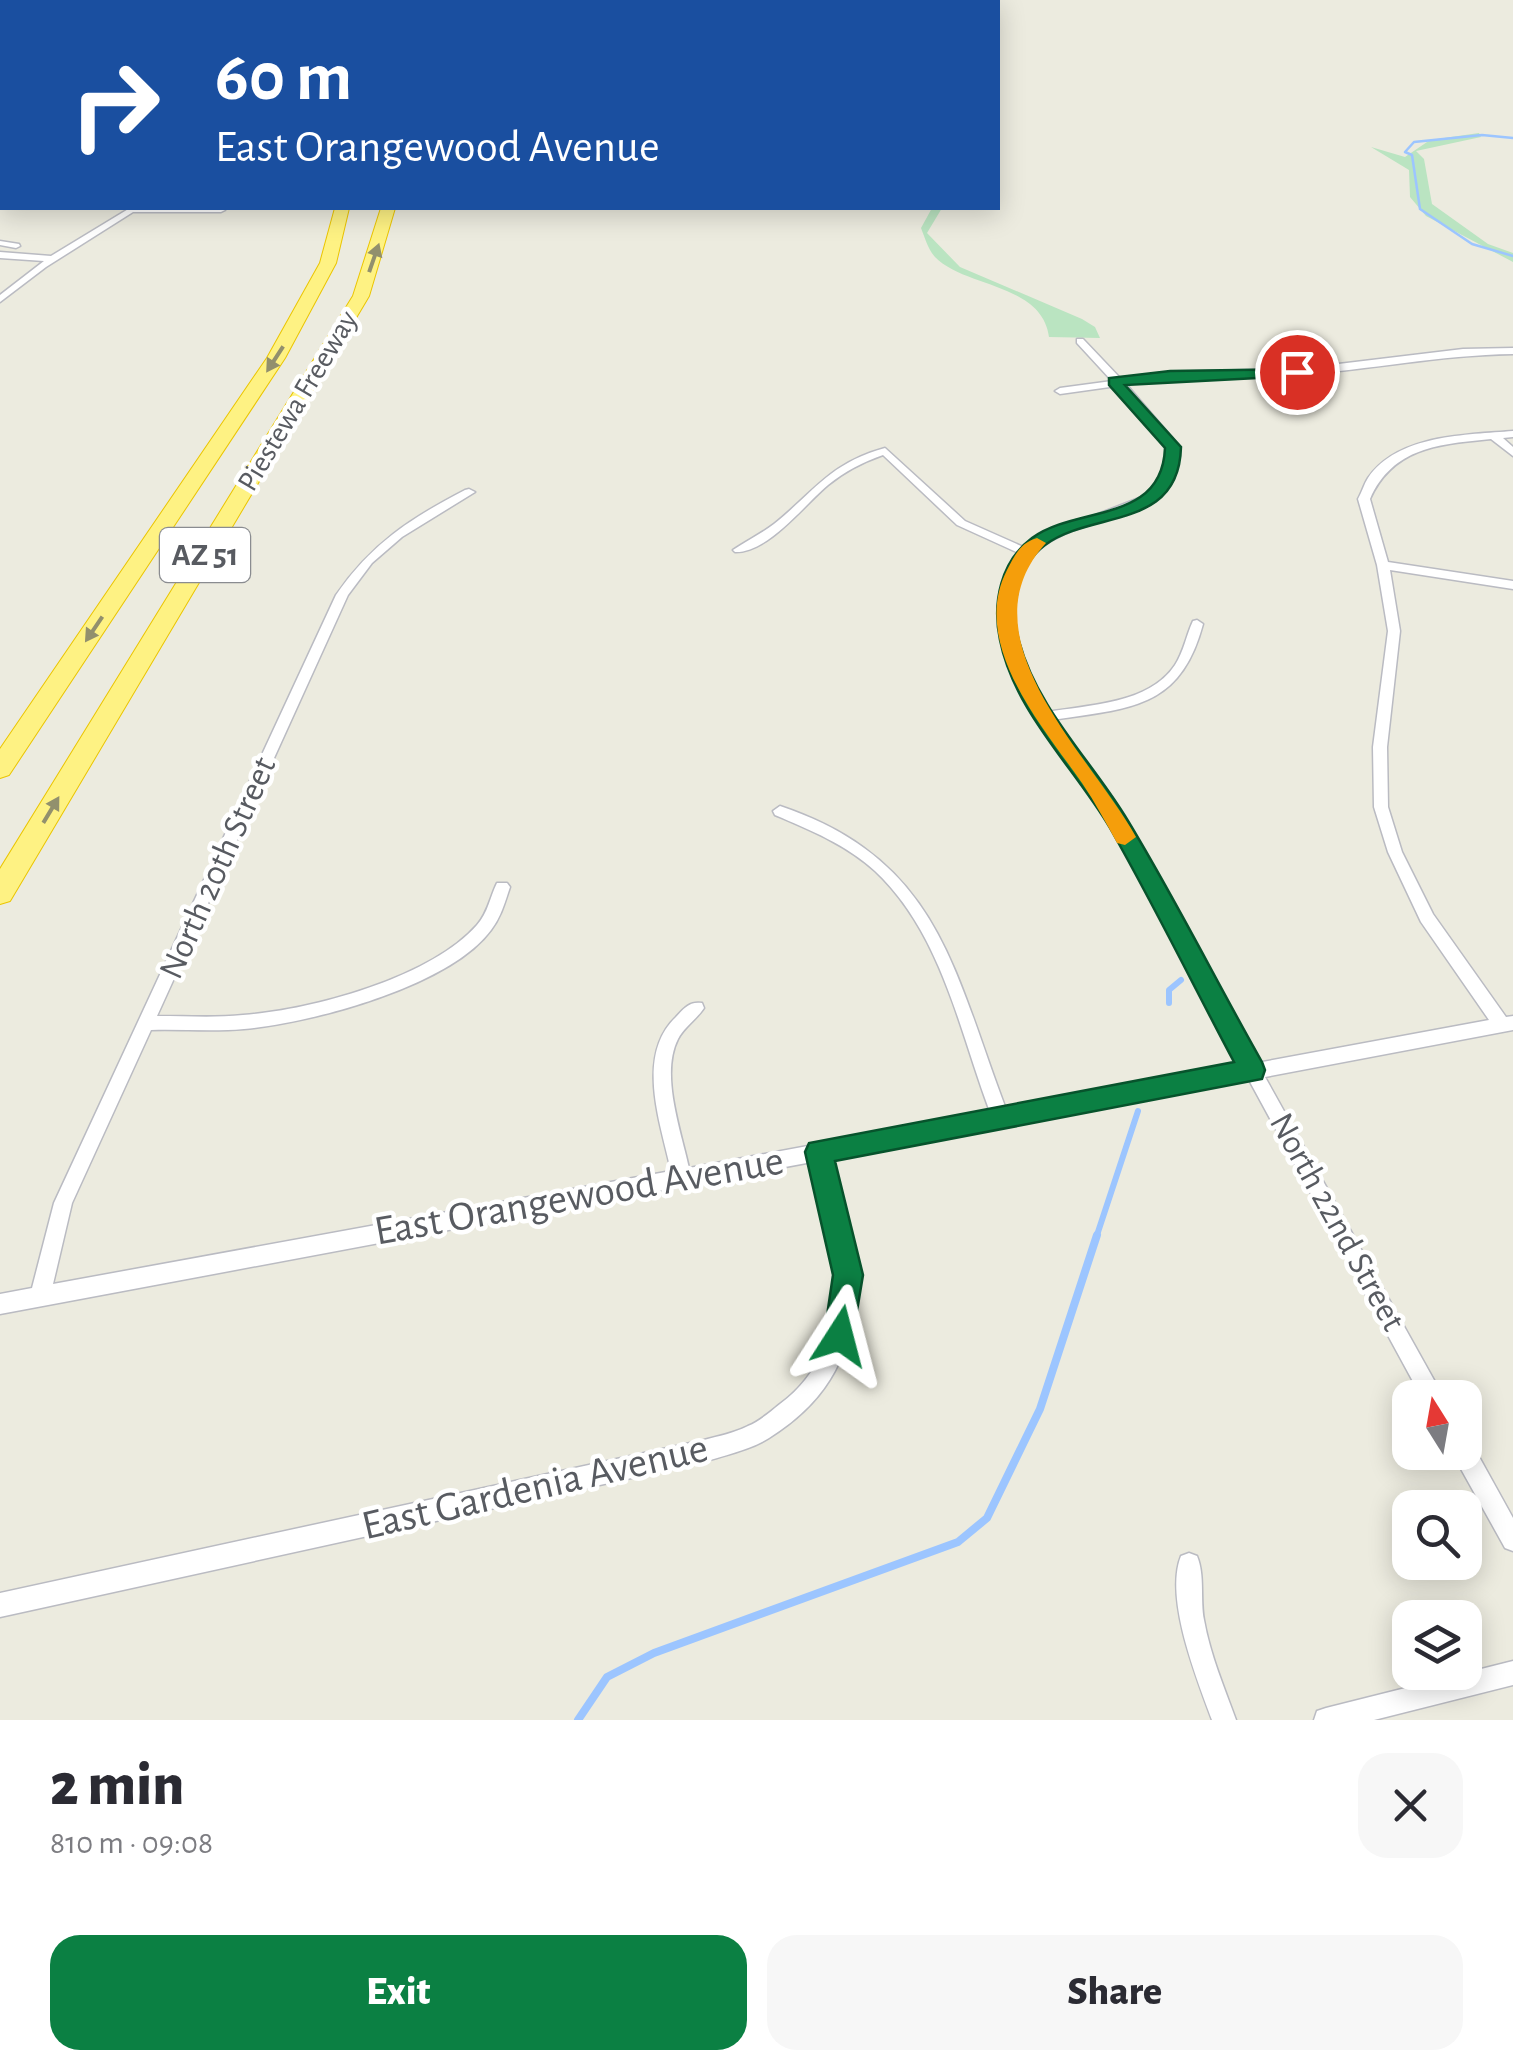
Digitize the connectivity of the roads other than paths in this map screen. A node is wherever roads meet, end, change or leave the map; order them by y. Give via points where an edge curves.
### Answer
1 (131, 210) edge
2 (342, 210) edge
3 (387, 210) edge
4 (0, 243) edge
5 (0, 254) edge
6 (54, 259) junction
7 (0, 300) edge
8 (1080, 341) dead end
9 (1510, 349) edge
10 (1114, 382) junction
11 (1060, 391) dead end
12 (1513, 434) edge
13 (1494, 436) junction
14 (1513, 453) edge
15 (469, 492) dead end
16 (738, 550) dead end
17 (1025, 552) junction
18 (1383, 565) junction
19 (1513, 585) edge
20 (1196, 624) dead end
21 (1044, 717) junction
22 (0, 770) edge
23 (780, 811) dead end
24 (502, 887) dead end
25 (0, 893) edge
26 (696, 1008) dead end
27 (147, 1023) junction
28 (1507, 1024) edge
29 (1252, 1070) junction
30 (1001, 1118) junction
31 (819, 1152) junction
32 (681, 1176) junction
33 (40, 1297) junction
34 (0, 1304) edge
35 (1424, 1380) edge
36 (1474, 1470) edge
37 (1513, 1540) edge
38 (1190, 1564) dead end
39 (0, 1605) edge
40 (1513, 1673) edge
41 (1224, 1720) edge
42 (1326, 1720) edge

1 - 6 street
2 -> 22 highway, Piestewa Freeway / AZ 51 via 328,264 276,358
25 -> 3 highway, Piestewa Freeway / AZ 51 via 344,324
4 - 5 street via 16,246
5 - 6 street
6 - 7 street
8 - 10 street
9 - 10 street via 1297,372
10 - 11 street
10 - 17 street via 1173,447 1172,471 1130,510 1045,537
12 - 13 street
13 - 14 street
13 - 18 street via 1411,451 1376,474 1364,508
15 - 27 street, North 20th Street via 388,538 342,595
16 - 17 street via 763,540 840,466 885,451 961,523
17 - 21 street, North 22nd Street via 1010,582 1009,641
18 - 19 street
18 - 28 street via 1394,631 1380,747 1381,807 1427,918
20 - 21 street via 1184,669 1171,684
21 - 29 street, North 22nd Street via 1117,822
23 - 30 street via 881,868 920,914
24 - 27 street via 482,930 435,964 378,991 314,1011 244,1022
26 - 32 street via 672,1033 664,1061
27 - 33 street, North 20th Street via 62,1203
28 - 29 street, East Orangewood Avenue
29 - 30 street, East Orangewood Avenue
29 - 35 street, North 22nd Street
30 - 31 street, East Orangewood Avenue
31 - 32 street, East Orangewood Avenue
31 - 39 street, East Gardenia Avenue via 840,1232 847,1301 828,1368 760,1431 704,1452
32 - 33 street, East Orangewood Avenue
33 - 34 street, East Orangewood Avenue
36 - 37 street
38 - 41 street via 1186,1603
40 - 42 street

